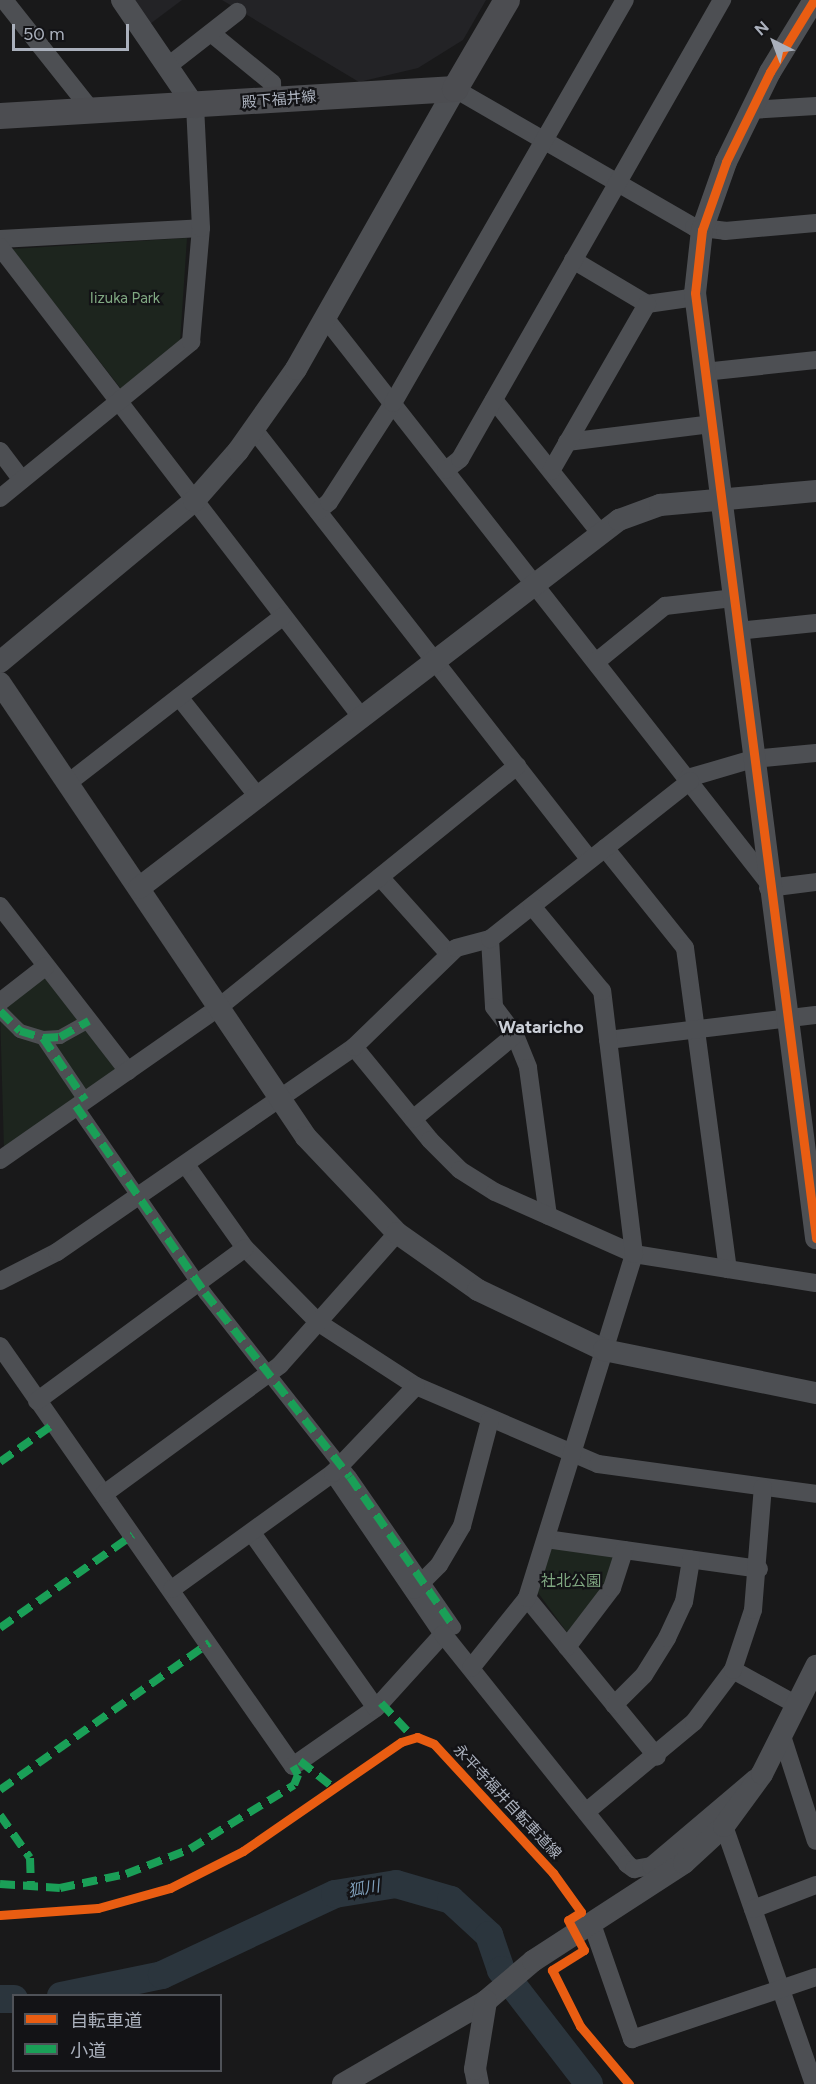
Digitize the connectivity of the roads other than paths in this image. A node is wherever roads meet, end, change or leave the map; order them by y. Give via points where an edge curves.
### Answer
1 (4, 0) edge
2 (122, 0) edge
3 (507, 0) edge
4 (625, 0) edge
5 (722, 0) edge
6 (814, 0) edge
7 (237, 12) dead end
8 (211, 33) junction
9 (168, 66) junction
10 (455, 88) junction
11 (273, 101) junction
12 (816, 106) edge
13 (195, 107) junction
14 (751, 110) junction
15 (92, 111) junction
16 (0, 116) edge
17 (544, 143) junction
18 (618, 184) junction
19 (816, 223) edge
20 (201, 228) junction
21 (702, 230) junction
22 (0, 239) edge
23 (0, 247) edge
24 (573, 260) junction
25 (696, 297) junction
26 (647, 304) junction
27 (326, 319) junction
28 (816, 360) edge
29 (704, 372) junction
30 (494, 399) junction
31 (120, 400) junction
32 (393, 402) junction
33 (711, 424) junction
34 (255, 431) junction
35 (567, 442) junction
36 (0, 451) edge
37 (446, 470) junction
38 (550, 471) junction
39 (22, 480) junction
40 (816, 490) edge
41 (0, 498) edge
42 (722, 500) junction
43 (194, 501) junction
44 (318, 512) junction
45 (600, 533) junction
46 (535, 585) junction
47 (733, 598) junction
48 (283, 615) junction
49 (816, 623) edge
50 (737, 631) junction
51 (0, 662) edge
52 (436, 662) junction
53 (596, 662) junction
54 (0, 683) edge
55 (179, 697) junction
56 (362, 718) junction
57 (816, 753) edge
58 (753, 759) junction
59 (517, 766) junction
60 (689, 780) junction
61 (68, 783) junction
62 (259, 798) junction
63 (604, 848) junction
64 (590, 860) junction
65 (380, 877) junction
66 (816, 882) edge
67 (768, 884) junction
68 (139, 888) junction
69 (0, 906) edge
70 (532, 906) junction
71 (490, 939) junction
72 (449, 954) junction
73 (46, 966) junction
74 (0, 1002) edge
75 (218, 1008) junction
76 (0, 1011) edge
77 (816, 1015) edge
78 (788, 1018) junction
79 (89, 1021) junction
80 (697, 1029) junction
81 (515, 1035) junction
82 (43, 1038) junction
83 (608, 1040) junction
84 (354, 1047) junction
85 (128, 1071) junction
86 (280, 1101) junction
87 (80, 1103) junction
88 (413, 1119) junction
89 (810, 1146) edge
90 (0, 1160) edge
91 (186, 1165) junction
92 (138, 1198) junction
93 (548, 1216) junction
94 (397, 1233) junction
95 (816, 1238) edge
96 (245, 1248) junction
97 (634, 1254) junction
98 (728, 1269) junction
99 (0, 1281) edge
100 (816, 1283) edge
101 (199, 1284) junction
102 (319, 1323) junction
103 (0, 1346) edge
104 (604, 1350) junction
105 (270, 1373) junction
106 (416, 1386) junction
107 (816, 1393) edge
108 (37, 1401) junction
109 (490, 1420) junction
110 (567, 1455) junction
111 (337, 1469) junction
112 (763, 1487) junction
113 (104, 1494) junction
114 (816, 1494) edge
115 (252, 1533) junction
116 (546, 1539) junction
117 (624, 1550) junction
118 (690, 1560) junction
119 (759, 1569) junction
120 (418, 1586) junction
121 (172, 1589) junction
122 (527, 1598) junction
123 (449, 1630) junction
124 (567, 1647) junction
125 (816, 1666) edge
126 (471, 1668) junction
127 (733, 1670) junction
128 (614, 1705) junction
129 (797, 1705) junction
130 (376, 1708) junction
131 (782, 1736) junction
132 (657, 1757) junction
133 (762, 1774) junction
134 (809, 1793) edge
135 (586, 1812) junction
136 (724, 1826) junction
137 (816, 1841) edge
138 (816, 1885) edge
139 (753, 1909) junction
140 (592, 1924) junction
141 (816, 1977) edge
142 (781, 1989) junction
143 (486, 2001) junction
144 (344, 2084) edge
145 (478, 2084) edge
146 (814, 2084) edge

1 - 15 street
2 - 9 street
3 - 10 main road
4 - 17 street
5 - 18 street
6 - 14 street
7 - 8 street
8 - 9 street
8 - 11 street via 272,82
9 - 13 street
10 - 11 main road, 殿下福井線
10 - 17 street
10 - 27 street
11 - 13 main road, 殿下福井線
12 - 14 street
13 - 15 main road, 殿下福井線
13 - 20 street
14 - 21 street
15 - 16 main road, 殿下福井線
17 - 18 street
17 - 32 street
18 - 21 street
18 - 24 street
19 - 21 street
20 - 22 street
20 - 31 street via 191,342
21 - 25 street
23 - 31 street
24 - 26 street
24 - 30 street
25 - 26 street
25 - 29 street
26 - 35 street
27 - 32 street
27 - 34 street
28 - 29 street
29 - 33 street
30 - 37 street via 459,459
30 - 38 street
31 - 39 street
31 - 43 street
32 - 37 street
32 - 44 street via 329,502
33 - 35 street
33 - 42 street
34 - 43 street
34 - 44 street
35 - 38 street
36 - 39 street
37 - 46 street
38 - 45 street
39 - 41 street
40 - 42 street
42 - 45 street via 639,511
42 - 47 street
43 - 48 street
43 - 51 street
44 - 52 street
45 - 46 street
46 - 52 street
46 - 53 street
47 - 50 street
47 - 53 street via 665,606
48 - 55 street
48 - 56 street
49 - 50 street
50 - 58 street
52 - 56 street
52 - 59 street
53 - 60 street
54 - 61 street
55 - 61 street
55 - 62 street
56 - 62 street
57 - 58 street
58 - 60 street
58 - 67 street
59 - 64 street
59 - 65 street
60 - 63 street
60 - 67 street
61 - 68 street
62 - 68 street
63 - 64 street
63 - 80 street via 685,948
64 - 70 street
65 - 72 street
65 - 75 street
66 - 67 street
67 - 78 street
68 - 75 street
69 - 73 street
70 - 71 street
70 - 83 street via 602,991
71 - 72 street
71 - 81 street via 494,1007
72 - 84 street
73 - 74 street
73 - 79 street
75 - 85 street
75 - 86 street
76 - 82 street via 20,1031
77 - 78 street
78 - 80 street
78 - 89 street
79 - 82 street via 60,1037
79 - 85 street
80 - 83 street
80 - 98 street
81 - 88 street
81 - 93 street via 528,1068
82 - 87 street
83 - 97 street
84 - 86 street
84 - 88 street
85 - 87 street
86 - 91 street
86 - 94 street via 335,1172
87 - 90 street
87 - 92 street
88 - 93 street via 460,1170
89 - 95 street
91 - 92 street
91 - 96 street
92 - 99 street
92 - 101 street
93 - 97 street
94 - 102 street
94 - 104 street via 478,1290
96 - 101 street
96 - 102 street
97 - 98 street
97 - 104 street
98 - 100 street
101 - 105 street
101 - 108 street
102 - 105 street
102 - 106 street
103 - 108 street
104 - 107 street
104 - 110 street
105 - 111 street
105 - 113 street
106 - 109 street
106 - 111 street
108 - 113 street
109 - 110 street
109 - 120 street via 462,1526
110 - 112 street
110 - 116 street
111 - 115 street
111 - 120 street
112 - 114 street
112 - 119 street
113 - 121 street
115 - 121 street
115 - 130 street
116 - 117 street
116 - 122 street
117 - 118 street
117 - 124 street via 612,1588
118 - 119 street
118 - 128 street via 684,1602 668,1638 644,1675
119 - 127 street via 753,1610
120 - 123 street
121 - 130 street via 293,1766
122 - 124 street
122 - 126 street
123 - 126 street
123 - 130 street
124 - 128 street
125 - 129 street
126 - 135 street
127 - 129 street
127 - 132 street via 694,1722
128 - 132 street
129 - 131 street
131 - 133 street
131 - 134 street
132 - 135 street
133 - 135 street via 641,1870 627,1864
133 - 136 street
134 - 137 street
136 - 139 street
136 - 140 street via 684,1863
138 - 139 street
139 - 142 street
140 - 142 street via 632,2039
140 - 143 street via 533,1961
141 - 142 street
142 - 146 street
143 - 144 street
143 - 145 street

